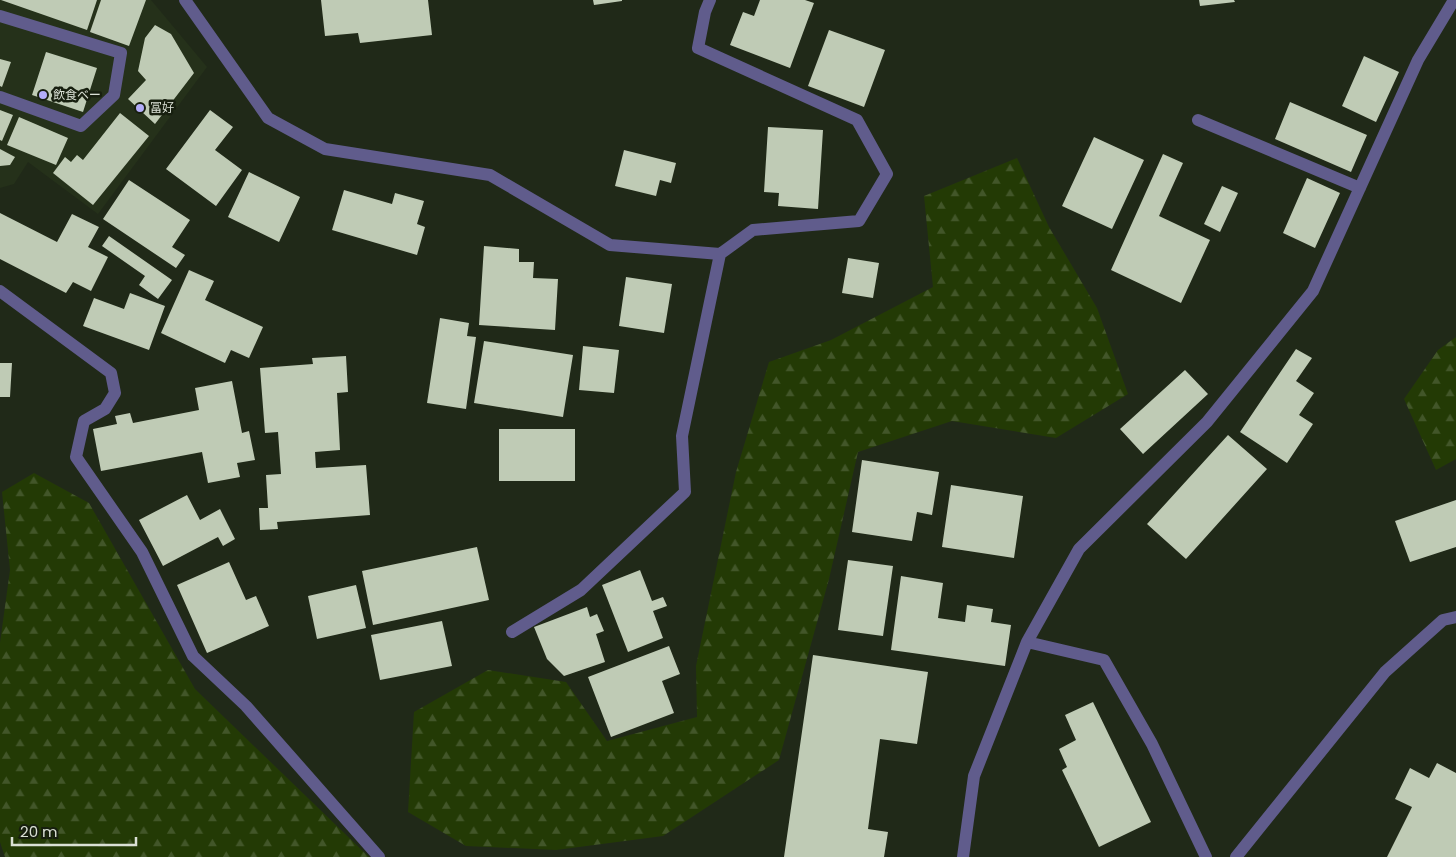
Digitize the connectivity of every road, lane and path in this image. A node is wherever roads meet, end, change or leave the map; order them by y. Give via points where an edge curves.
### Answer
1 (185, 0) edge
2 (710, 0) edge
3 (1454, 0) edge
4 (0, 16) edge
5 (0, 97) edge
6 (1198, 120) dead end
7 (1360, 188) junction
8 (720, 254) junction
9 (0, 291) edge
10 (1456, 617) edge
11 (512, 632) dead end
12 (1027, 642) junction
13 (380, 857) edge
14 (963, 857) edge
15 (1206, 857) edge
16 (1236, 857) edge

1 - 8 street via 268,118 325,149 490,175 610,245
2 - 8 street via 698,48 857,120 886,174 859,221 753,230
3 - 7 street via 1418,60
4 - 5 street via 122,53 114,95 82,126
6 - 7 street
7 - 12 street via 1313,291 1207,422 1079,549
8 - 11 street via 682,436 685,492 581,590
9 - 13 street via 111,373 115,393 105,409 84,421 76,457 142,552 193,656 246,706
10 - 16 street via 1443,620 1385,672
12 - 14 street via 974,776
12 - 15 street via 1104,660 1152,744

